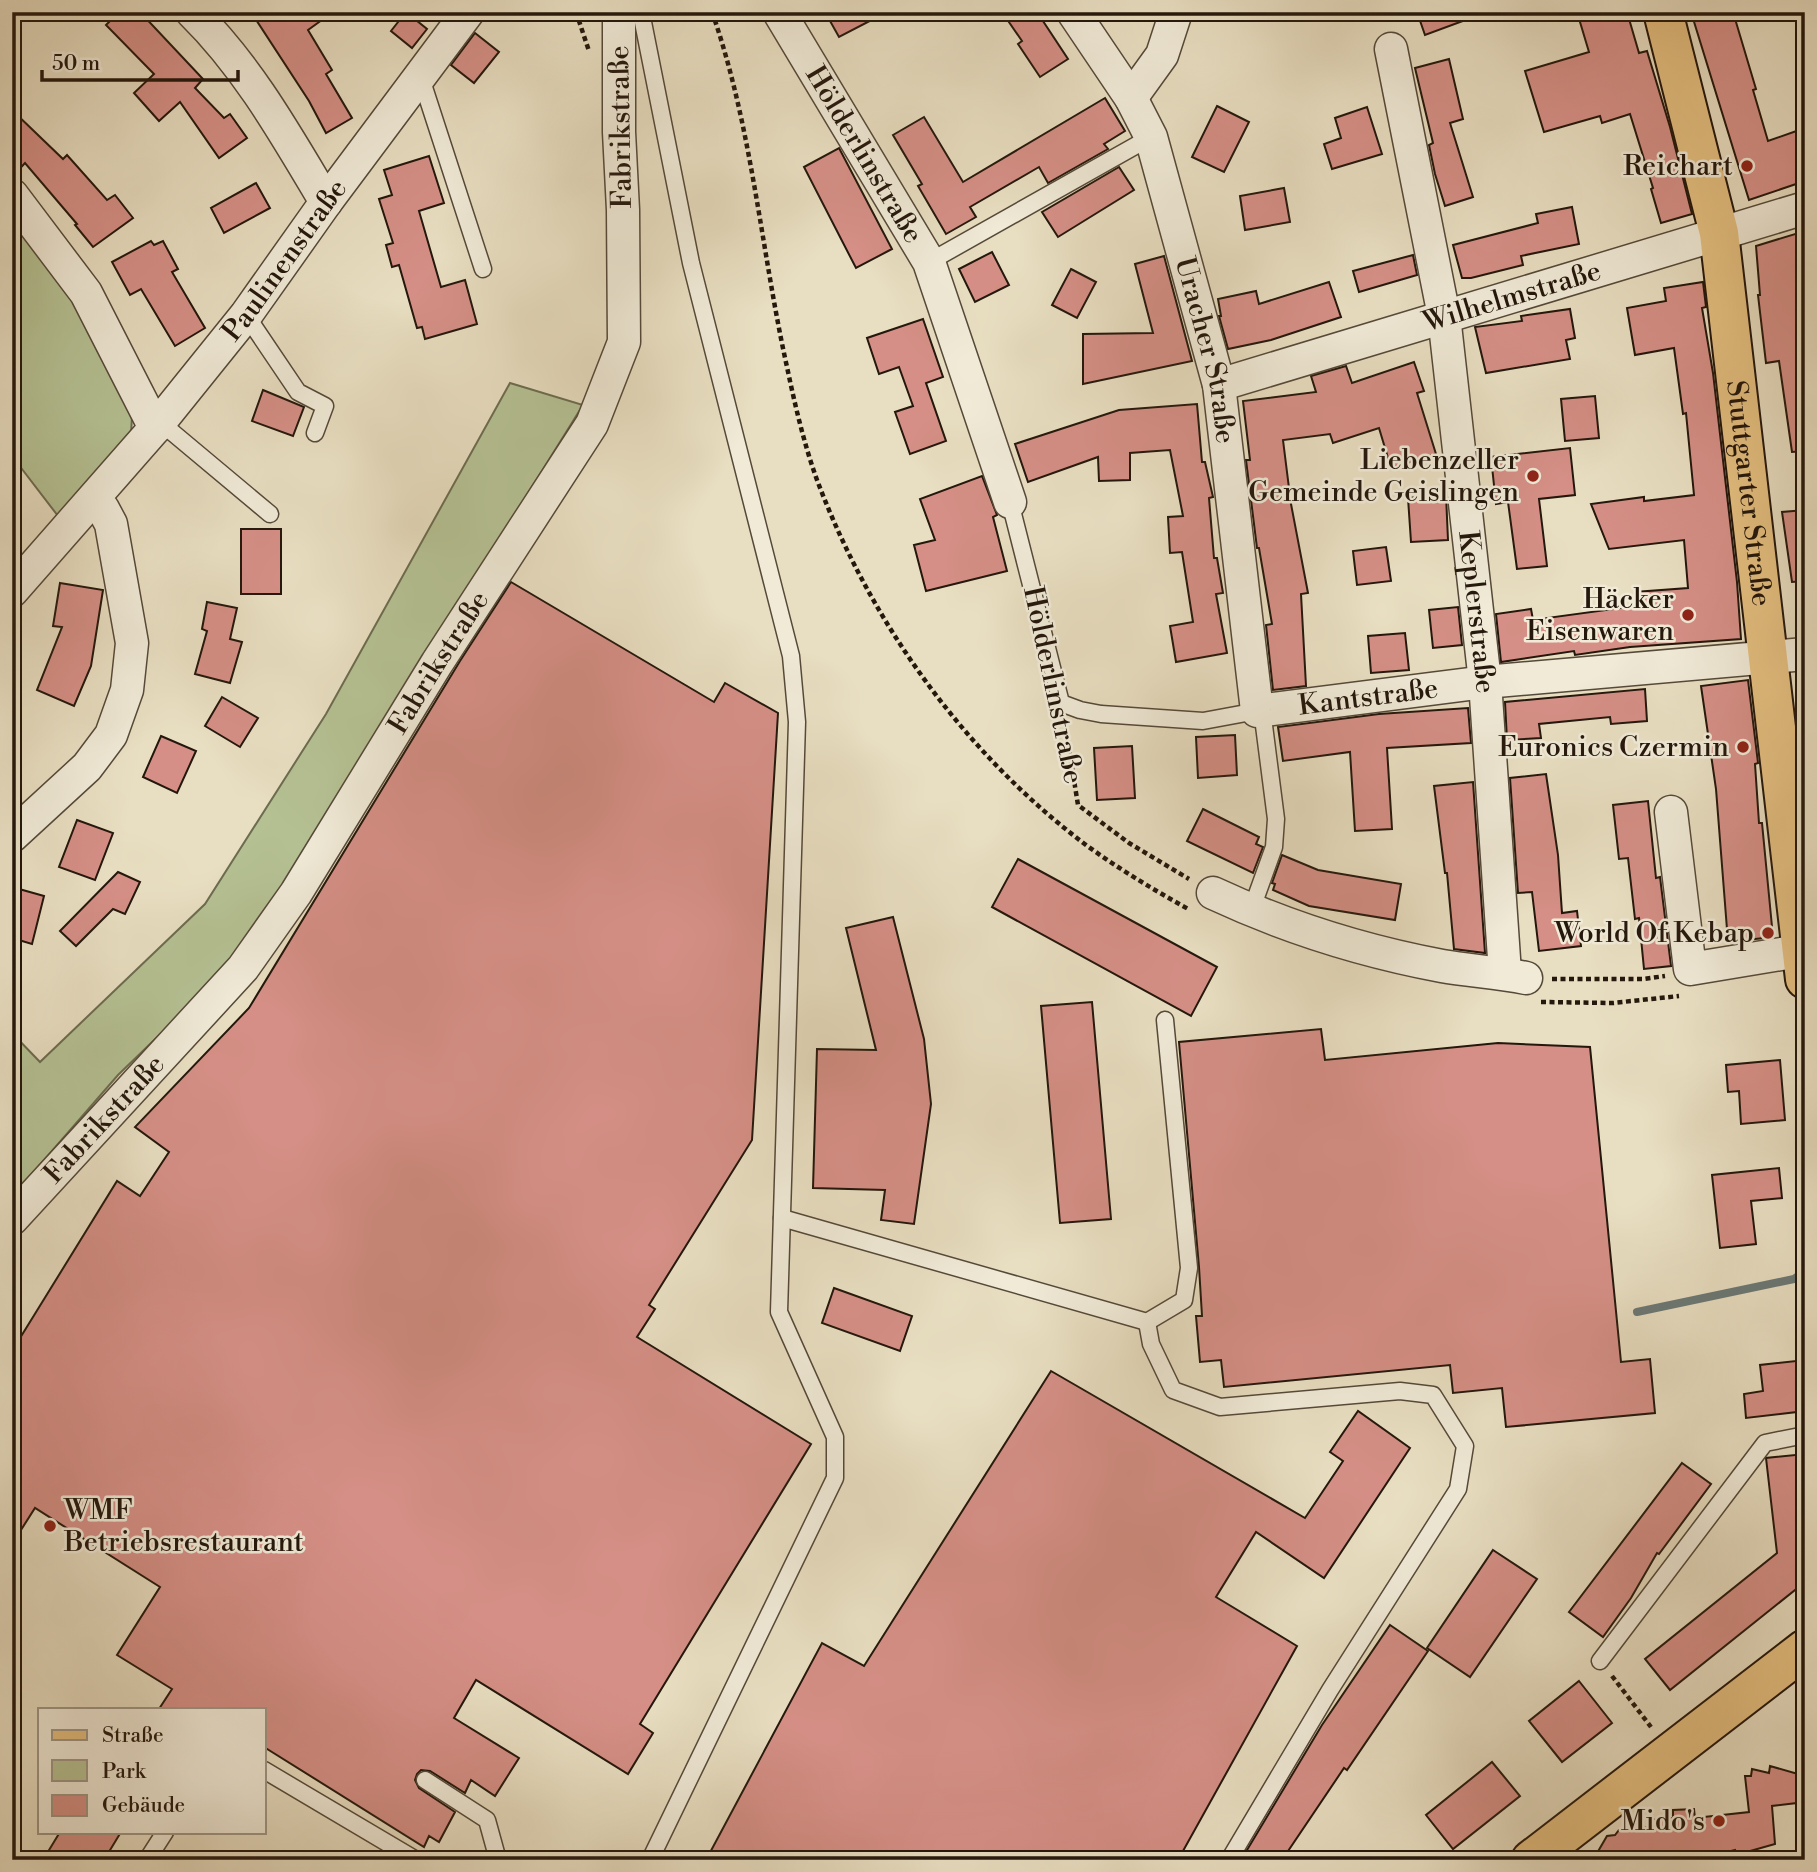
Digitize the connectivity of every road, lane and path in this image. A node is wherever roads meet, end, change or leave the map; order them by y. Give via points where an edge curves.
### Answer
1 (192, 12) edge
2 (468, 12) edge
3 (619, 12) edge
4 (641, 12) edge
5 (712, 12) edge
6 (779, 12) edge
7 (1073, 12) edge
8 (1176, 12) edge
9 (1663, 12) edge
10 (1391, 49) dead end
11 (420, 75) junction
12 (1131, 98) junction
13 (1151, 137) junction
14 (12, 195) edge
15 (326, 202) junction
16 (1805, 208) edge
17 (1719, 233) junction
18 (929, 262) junction
19 (483, 269) dead end
20 (246, 315) junction
21 (1444, 316) junction
22 (1219, 385) junction
23 (157, 425) junction
24 (315, 433) dead end
25 (93, 500) junction
26 (1010, 502) joint
27 (270, 514) dead end
28 (12, 590) edge
29 (1805, 654) edge
30 (1767, 659) junction
31 (1485, 682) junction
32 (1061, 703) junction
33 (1259, 710) junction
34 (1671, 812) dead end
35 (12, 836) edge
36 (1206, 904) junction
37 (1251, 911) junction
38 (1804, 960) edge
39 (1686, 982) junction
40 (1521, 984) junction
41 (1165, 1020) dead end
42 (782, 1218) junction
43 (12, 1219) edge
44 (1147, 1322) junction
45 (1805, 1435) edge
46 (1805, 1649) edge
47 (1600, 1661) joint
48 (1671, 1752) junction
49 (266, 1771) edge
50 (425, 1780) dead end
51 (164, 1834) edge
52 (1794, 1854) dead end
53 (147, 1860) edge
54 (416, 1860) edge
55 (499, 1860) edge
56 (650, 1860) edge
57 (1229, 1860) edge
58 (1531, 1860) edge
59 (1768, 1860) edge

1 - 15 street via 266,102
2 - 11 street, Paulinenstraße
3 - 43 street, Fabrikstraße via 624,342 592,424 296,893 243,968
4 - 42 lane via 691,263 792,656 797,723
5 - 36 path via 739,113 797,410 817,479 860,576 927,684 1021,790 1125,872
6 - 18 street, Hölderlinstraße
7 - 12 street, Uracher Straße
8 - 12 street via 1162,55
9 - 17 main road, Stuttgarter Straße
10 - 21 street, Keplerstraße
11 - 15 street, Paulinenstraße
11 - 19 lane
12 - 13 street, Uracher Straße
13 - 18 lane
13 - 22 street, Uracher Straße
14 - 23 street via 86,293
15 - 20 street, Paulinenstraße
16 - 17 street, Wilhelmstraße
17 - 21 street, Wilhelmstraße
17 - 30 main road, Stuttgarter Straße
18 - 26 street, Hölderlinstraße
20 - 23 street, Paulinenstraße
20 - 24 lane via 298,392 325,406
21 - 22 street, Wilhelmstraße
21 - 31 street, Keplerstraße
22 - 33 street, Uracher Straße
23 - 25 street, Paulinenstraße
23 - 27 lane
25 - 28 street, Paulinenstraße
25 - 35 street via 103,509 114,538 132,643 127,690 111,735 87,766
26 - 32 lane, Hölderlinstraße
29 - 30 street, Kantstraße
30 - 31 street, Kantstraße
30 - 38 main road, Stuttgarter Straße
31 - 33 street, Kantstraße
31 - 40 street, Keplerstraße
32 - 33 lane, Kantstraße via 1101,714 1193,721
32 - 36 path, Hölderlinstraße via 1078,805
33 - 37 lane via 1276,819 1274,847
34 - 39 street
36 - 37 street
37 - 40 street via 1361,947
38 - 39 street
39 - 40 path via 1669,975
39 - 40 path via 1613,1003
41 - 44 lane via 1189,1268 1184,1300
42 - 44 lane
42 - 56 lane via 779,1312 835,1437 835,1478
44 - 57 lane via 1151,1344 1173,1390 1220,1407 1400,1391 1433,1395 1465,1446 1458,1489
45 - 47 lane via 1765,1443
46 - 48 main road
47 - 48 path
48 - 58 main road
49 - 54 lane
50 - 55 lane via 487,1820
51 - 53 lane
52 - 59 path

